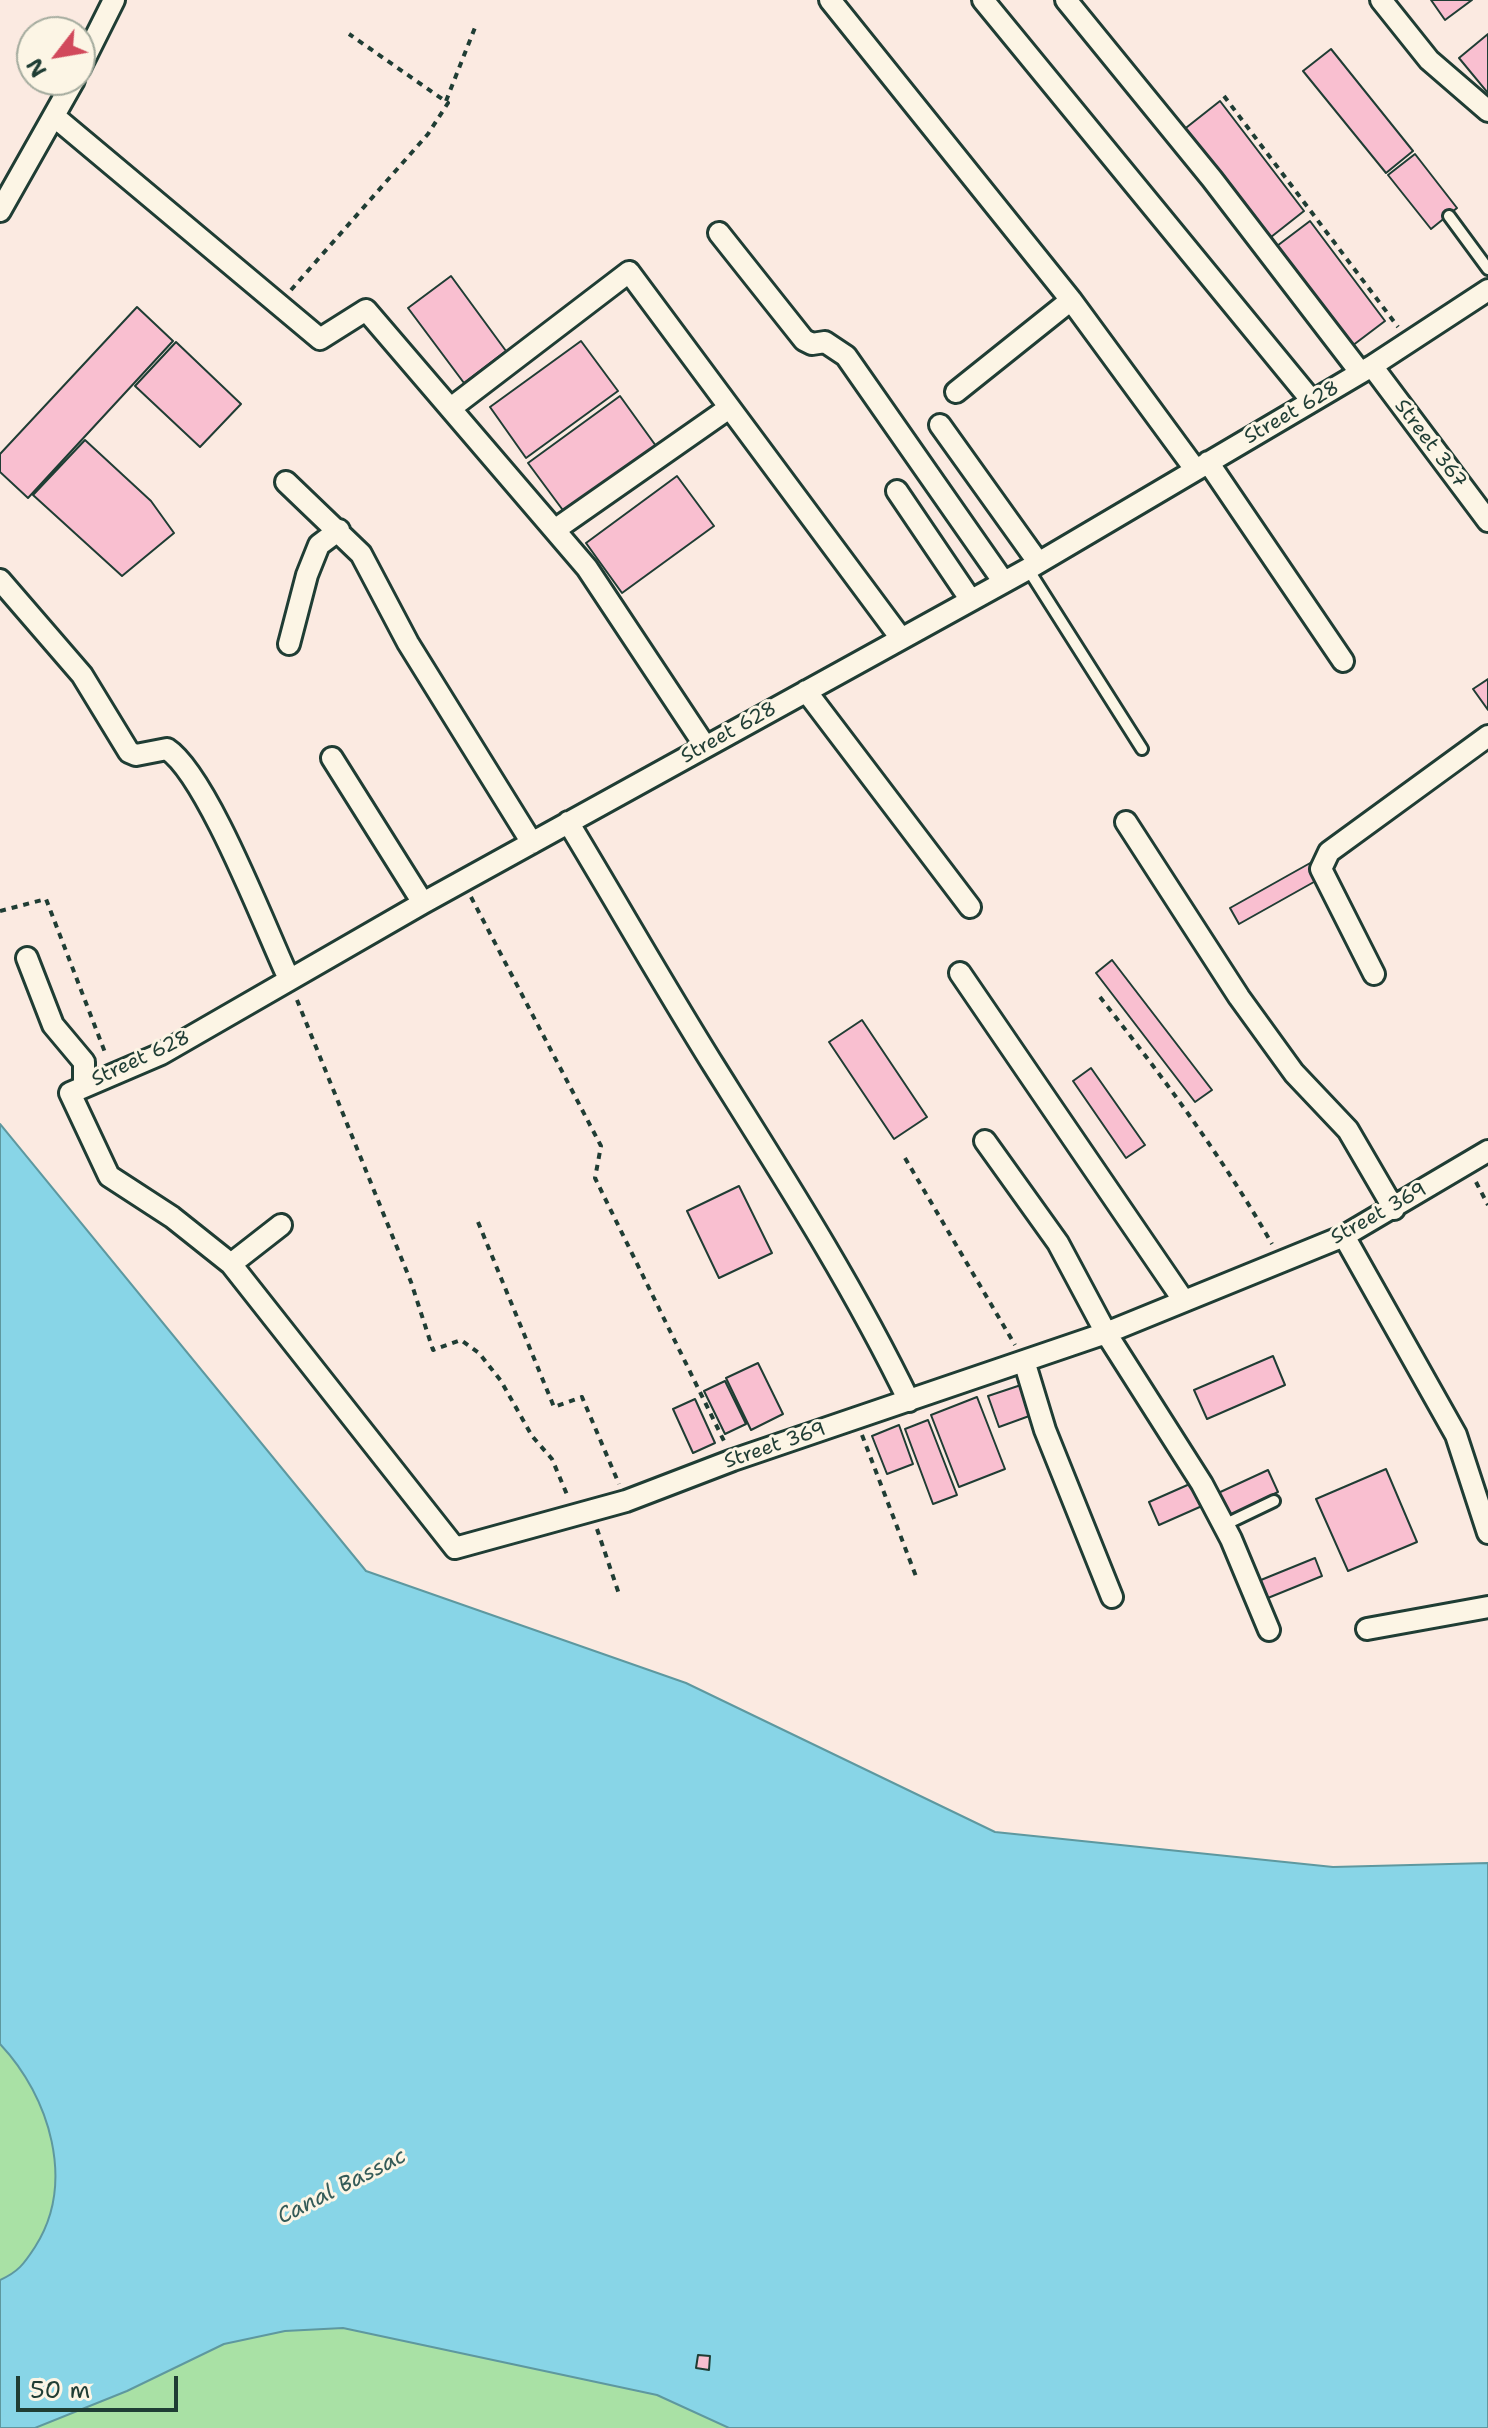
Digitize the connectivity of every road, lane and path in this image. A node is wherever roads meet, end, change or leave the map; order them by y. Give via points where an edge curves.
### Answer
1 (114, 0) edge
2 (830, 0) edge
3 (983, 0) edge
4 (1066, 0) edge
5 (1381, 0) edge
6 (476, 25) dead end
7 (349, 34) dead end
8 (96, 36) edge
9 (66, 96) edge
10 (1224, 96) dead end
11 (446, 101) junction
12 (1488, 111) edge
13 (55, 117) junction
14 (1, 209) edge
15 (1449, 216) dead end
16 (719, 233) dead end
17 (1488, 269) edge
18 (1488, 290) edge
19 (1071, 300) junction
20 (279, 304) junction
21 (1410, 342) junction
22 (1366, 369) junction
23 (956, 392) dead end
24 (1312, 401) junction
25 (451, 408) junction
26 (729, 408) junction
27 (940, 425) dead end
28 (1202, 466) junction
29 (286, 482) dead end
30 (897, 491) dead end
31 (1488, 521) edge
32 (556, 529) junction
33 (339, 530) junction
34 (1033, 565) junction
35 (0, 580) edge
36 (1003, 581) junction
37 (970, 599) junction
38 (900, 637) junction
39 (289, 644) dead end
40 (1343, 661) dead end
41 (806, 691) junction
42 (1488, 736) edge
43 (705, 746) junction
44 (1142, 749) dead end
45 (332, 758) dead end
46 (568, 822) junction
47 (1126, 822) dead end
48 (532, 843) junction
49 (462, 881) junction
50 (423, 903) junction
51 (970, 907) dead end
52 (0, 911) edge
53 (27, 958) dead end
54 (960, 973) dead end
55 (1374, 974) dead end
56 (289, 979) junction
57 (1100, 997) dead end
58 (113, 1072) junction
59 (84, 1086) junction
60 (985, 1141) dead end
61 (1488, 1151) edge
62 (905, 1158) dead end
63 (1394, 1209) junction
64 (478, 1222) dead end
65 (281, 1225) dead end
66 (1344, 1236) junction
67 (1283, 1262) junction
68 (231, 1264) junction
69 (1184, 1301) junction
70 (1106, 1333) junction
71 (1025, 1364) junction
72 (909, 1401) junction
73 (856, 1418) junction
74 (733, 1460) junction
75 (626, 1501) junction
76 (1274, 1501) dead end
77 (583, 1512) junction
78 (1224, 1525) junction
79 (1488, 1533) edge
80 (917, 1579) dead end
81 (619, 1594) dead end
82 (1112, 1597) dead end
83 (1488, 1607) edge
84 (1367, 1629) dead end
85 (1269, 1630) dead end

1 - 8 street
2 - 19 street
3 - 24 street
4 - 22 street, Street 367
5 - 12 street via 1429,60
6 - 11 path
7 - 11 path
9 - 13 street
10 - 21 path
11 - 20 path via 428,134
13 - 14 street
13 - 20 street
15 - 17 lane
16 - 36 street via 804,340 825,342 846,356
18 - 21 street, Street 628
19 - 23 street
19 - 28 street
20 - 25 street via 320,339 366,310
21 - 22 street, Street 628
22 - 24 street, Street 628
22 - 31 street, Street 367
24 - 28 street, Street 628
25 - 26 street via 629,272
25 - 32 street
26 - 32 street
26 - 38 street
27 - 34 street
28 - 34 street, Street 628
28 - 40 street
29 - 33 street
30 - 37 street
32 - 43 street
33 - 39 street via 319,545
33 - 48 street via 361,554 408,643
34 - 36 street, Street 628
34 - 44 lane
35 - 56 street via 82,675 129,752 167,749 185,764 211,808
36 - 37 street, Street 628
37 - 38 street, Street 628
38 - 41 street, Street 628
41 - 43 street, Street 628
41 - 51 street
42 - 55 street via 1329,852 1321,869
43 - 46 street, Street 628
45 - 50 street
46 - 48 street, Street 628
46 - 72 street via 786,1177
47 - 63 street via 1239,997 1294,1073 1348,1130
48 - 49 street, Street 628
49 - 50 street, Street 628
49 - 74 path via 601,1146 595,1178
50 - 56 street, Street 628
52 - 58 path via 46,899
53 - 59 street, Street 628 via 53,1025 84,1062
54 - 69 street
56 - 58 street, Street 628 via 161,1054
56 - 77 path via 411,1282 433,1350 461,1340 479,1353
57 - 67 path via 1159,1070
58 - 59 street, Street 628
59 - 68 street, Street 369 via 70,1093 109,1176
60 - 70 street via 1058,1243
61 - 63 street, Street 369
62 - 71 path
63 - 66 street, Street 369
64 - 75 path via 554,1407 582,1397
65 - 68 street
66 - 67 street, Street 369
66 - 79 street via 1456,1435
67 - 69 street, Street 369
68 - 77 street, Street 369 via 455,1548
69 - 70 street, Street 369
70 - 71 street, Street 369
70 - 78 street
71 - 72 street, Street 369
71 - 82 street via 1045,1430
72 - 73 street, Street 369
73 - 74 street, Street 369
73 - 80 path
74 - 75 street, Street 369
75 - 77 street, Street 369
76 - 78 lane
77 - 81 path
78 - 85 street
83 - 84 street

